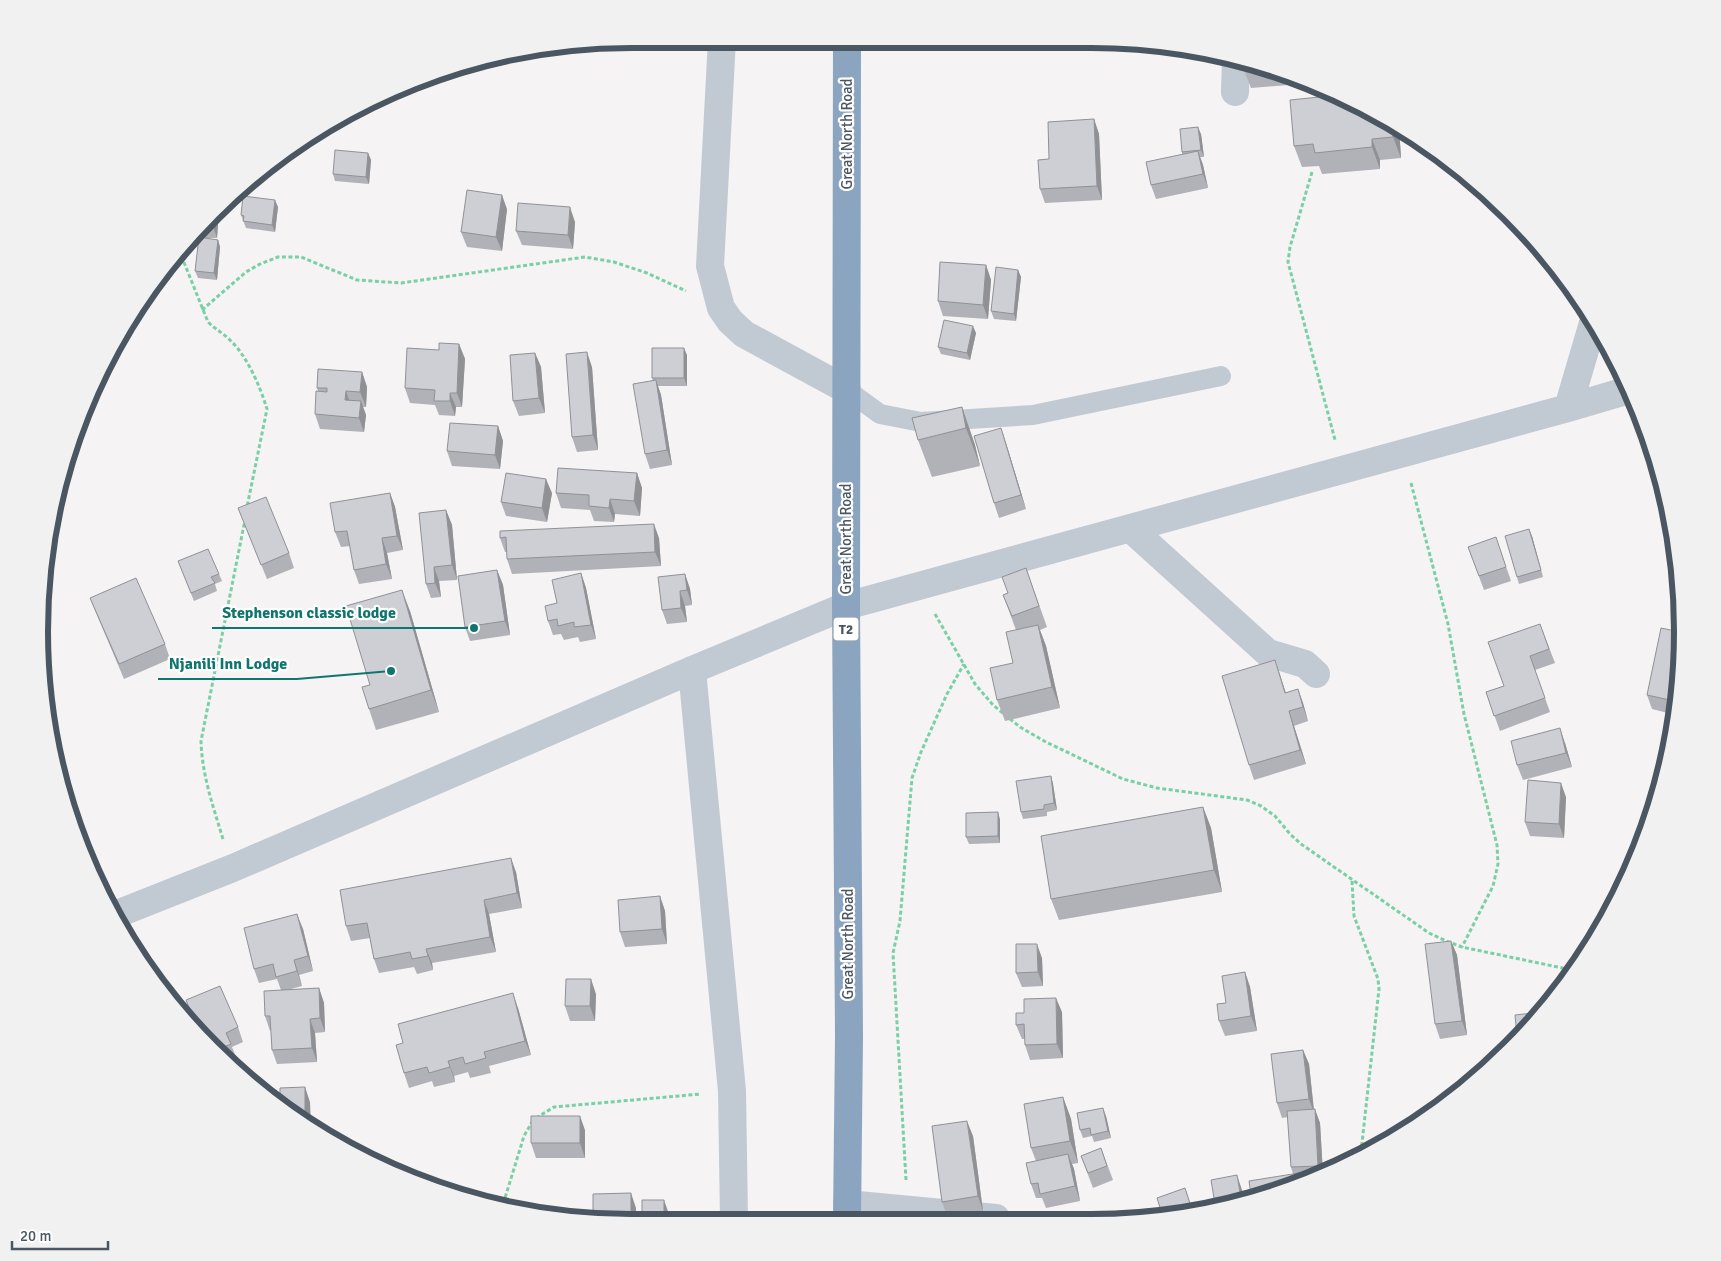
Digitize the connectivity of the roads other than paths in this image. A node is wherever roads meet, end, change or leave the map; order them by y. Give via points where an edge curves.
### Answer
1 (722, 48) edge
2 (847, 48) edge
3 (1236, 66) edge
4 (1235, 92) dead end
5 (1590, 331) edge
6 (1221, 376) dead end
7 (847, 390) junction
8 (1622, 392) edge
9 (1568, 408) junction
10 (1130, 528) junction
11 (846, 606) junction
12 (692, 670) junction
13 (1316, 674) dead end
14 (121, 912) edge
15 (847, 1212) edge
16 (734, 1214) edge
17 (945, 1214) edge

1 - 7 street via 710,266 721,308 744,334
2 - 7 highway, Great North Road / T2
3 - 4 street
5 - 9 street
6 - 7 lane via 1033,415 921,422 880,414
7 - 11 highway, Great North Road / T2
8 - 9 street
9 - 10 street
10 - 11 street
10 - 13 street via 1268,653 1305,664
11 - 12 street
11 - 15 highway, Great North Road / T2
12 - 14 street via 233,868
12 - 16 street via 732,1091
15 - 17 street

